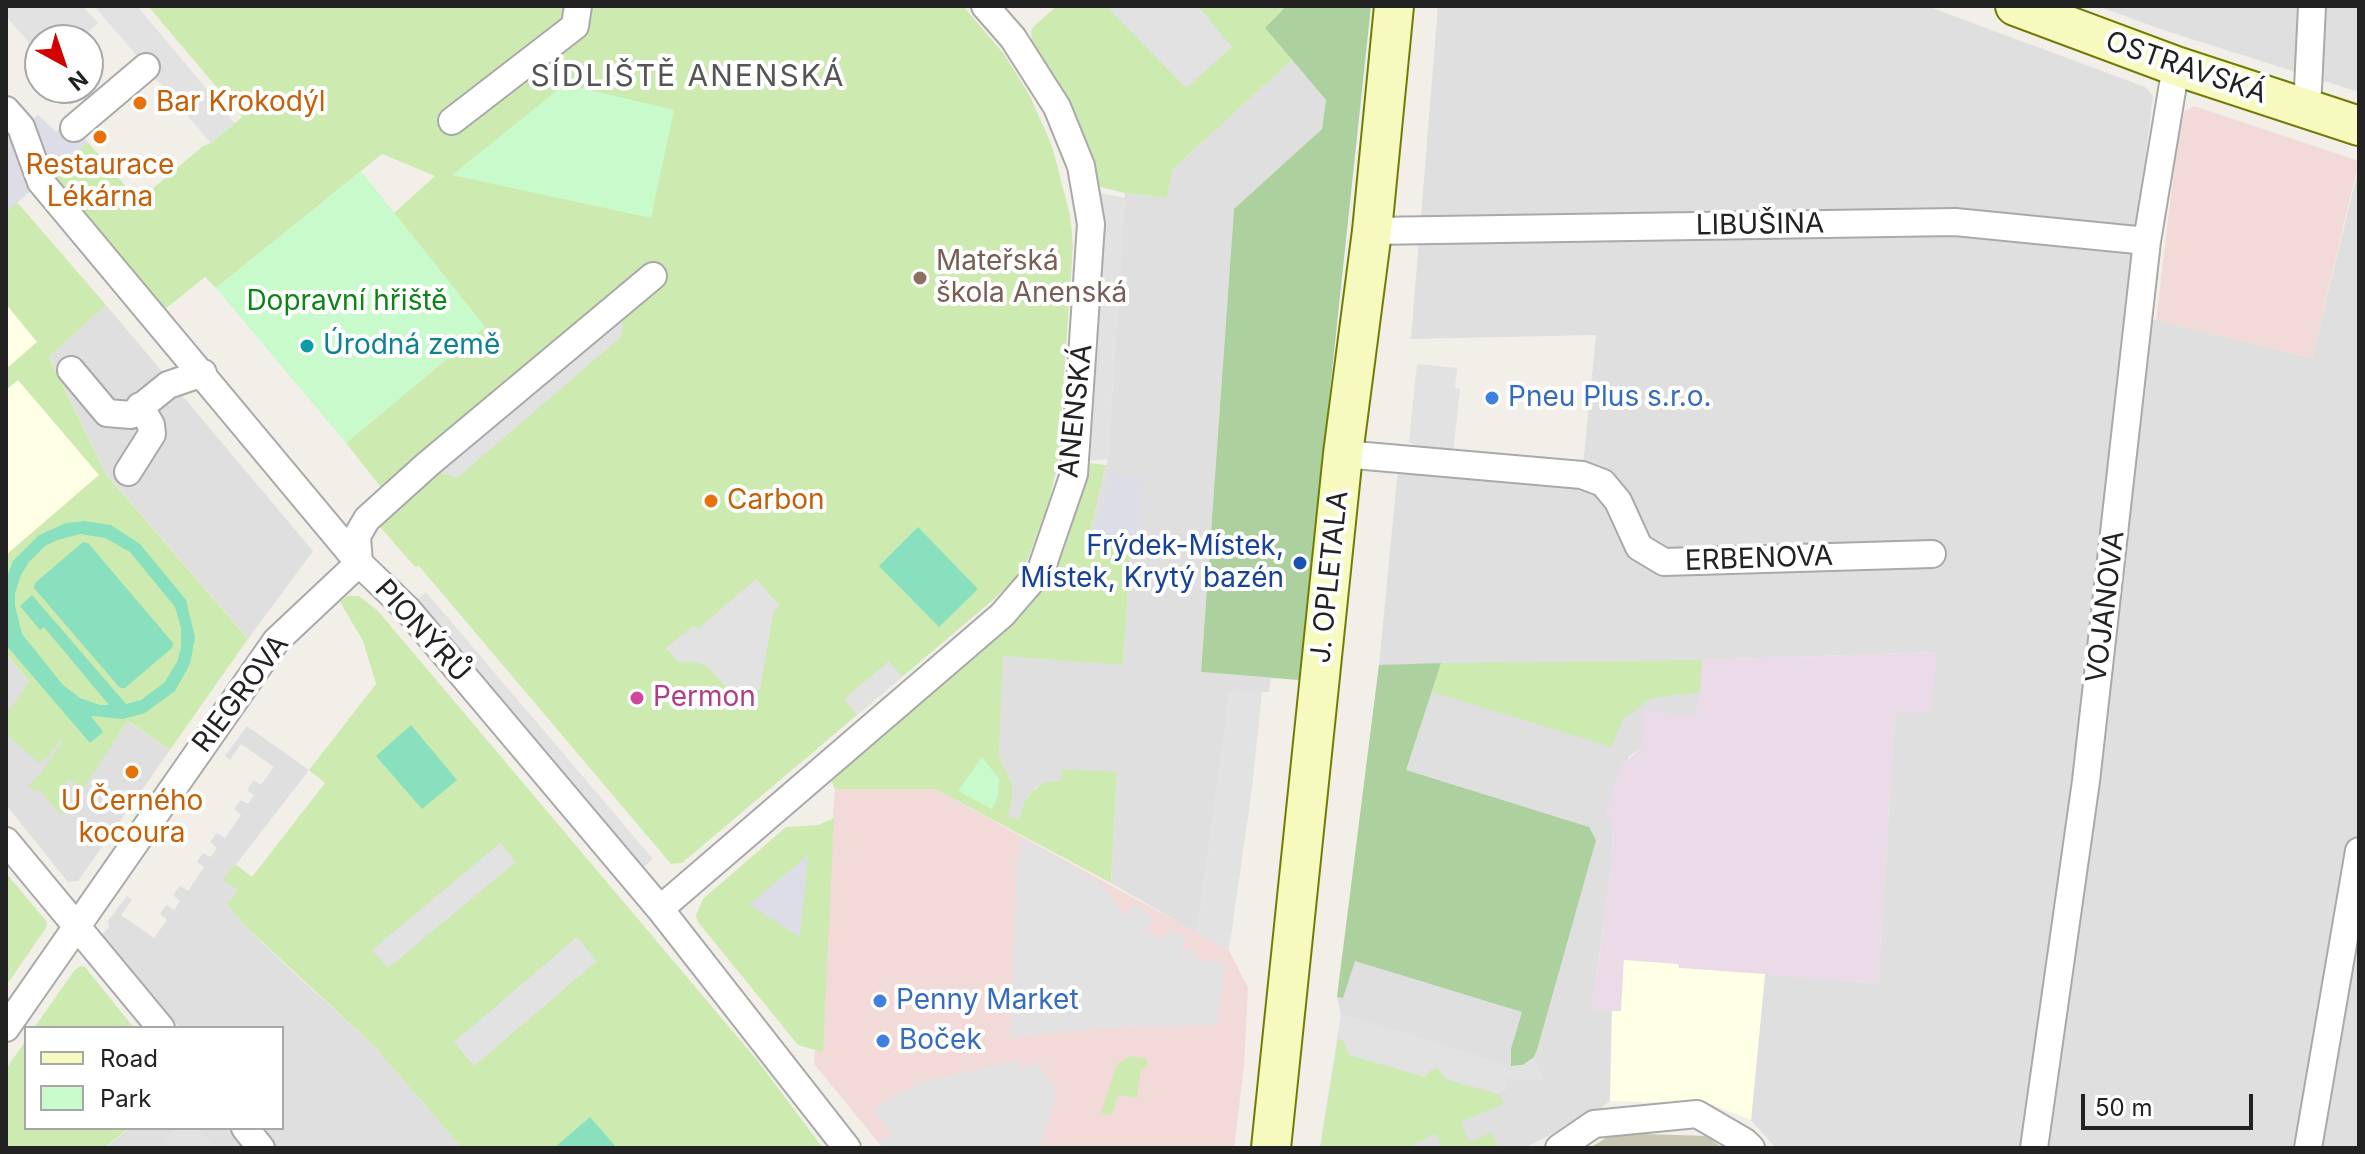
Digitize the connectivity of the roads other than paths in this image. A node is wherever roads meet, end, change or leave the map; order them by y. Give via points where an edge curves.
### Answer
1 (578, 6) edge
2 (985, 6) edge
3 (1394, 6) edge
4 (1416, 6) edge
5 (2015, 6) edge
6 (2312, 6) edge
7 (2176, 66) junction
8 (146, 67) dead end
9 (1389, 69) junction
10 (2307, 109) junction
11 (6, 110) edge
12 (452, 121) dead end
13 (2359, 126) edge
14 (74, 128) dead end
15 (1372, 231) junction
16 (2147, 241) junction
17 (653, 276) dead end
18 (71, 370) dead end
19 (203, 373) junction
20 (140, 406) junction
21 (1343, 454) junction
22 (128, 472) dead end
23 (1932, 554) dead end
24 (359, 563) junction
25 (6, 841) edge
26 (2359, 851) edge
27 (660, 909) junction
28 (76, 924) junction
29 (159, 1026) edge
30 (6, 1028) edge
31 (247, 1130) edge
32 (261, 1148) edge
33 (847, 1148) edge
34 (1271, 1148) edge
35 (1559, 1148) edge
36 (1751, 1148) edge
37 (2034, 1148) edge
38 (2308, 1148) edge

1 - 12 street via 575,26
2 - 27 street, ANENSKÁ via 1013,38 1057,107 1081,166 1091,224 1074,474 1041,570 1002,615
3 - 9 main road, J. OPLETALA
4 - 9 main road via 1414,21
5 - 7 main road, OSTRAVSKÁ
6 - 10 street
7 - 10 main road, OSTRAVSKÁ
7 - 16 street, VOJANOVA
8 - 14 street
9 - 15 main road, J. OPLETALA
10 - 13 main road, OSTRAVSKÁ
11 - 19 street, PIONÝRŮ via 21,127 41,182
15 - 16 street, LIBUŠINA via 1955,222
15 - 21 main road, J. OPLETALA
16 - 37 street, VOJANOVA via 2086,781
17 - 24 street via 367,519 357,536
18 - 20 street via 107,413 131,415
19 - 20 street via 168,385
19 - 24 street, PIONÝRŮ
20 - 22 street via 152,434
21 - 23 street, ERBENOVA via 1582,475 1603,483 1618,501 1639,547 1664,562
21 - 34 main road, J. OPLETALA
24 - 27 street, PIONÝRŮ via 407,609
24 - 28 street, RIEGROVA via 276,641
25 - 28 street
26 - 38 street
27 - 33 street, PIONÝRŮ
28 - 29 street
28 - 30 street, RIEGROVA
31 - 32 street
35 - 36 street via 1594,1124 1697,1114

